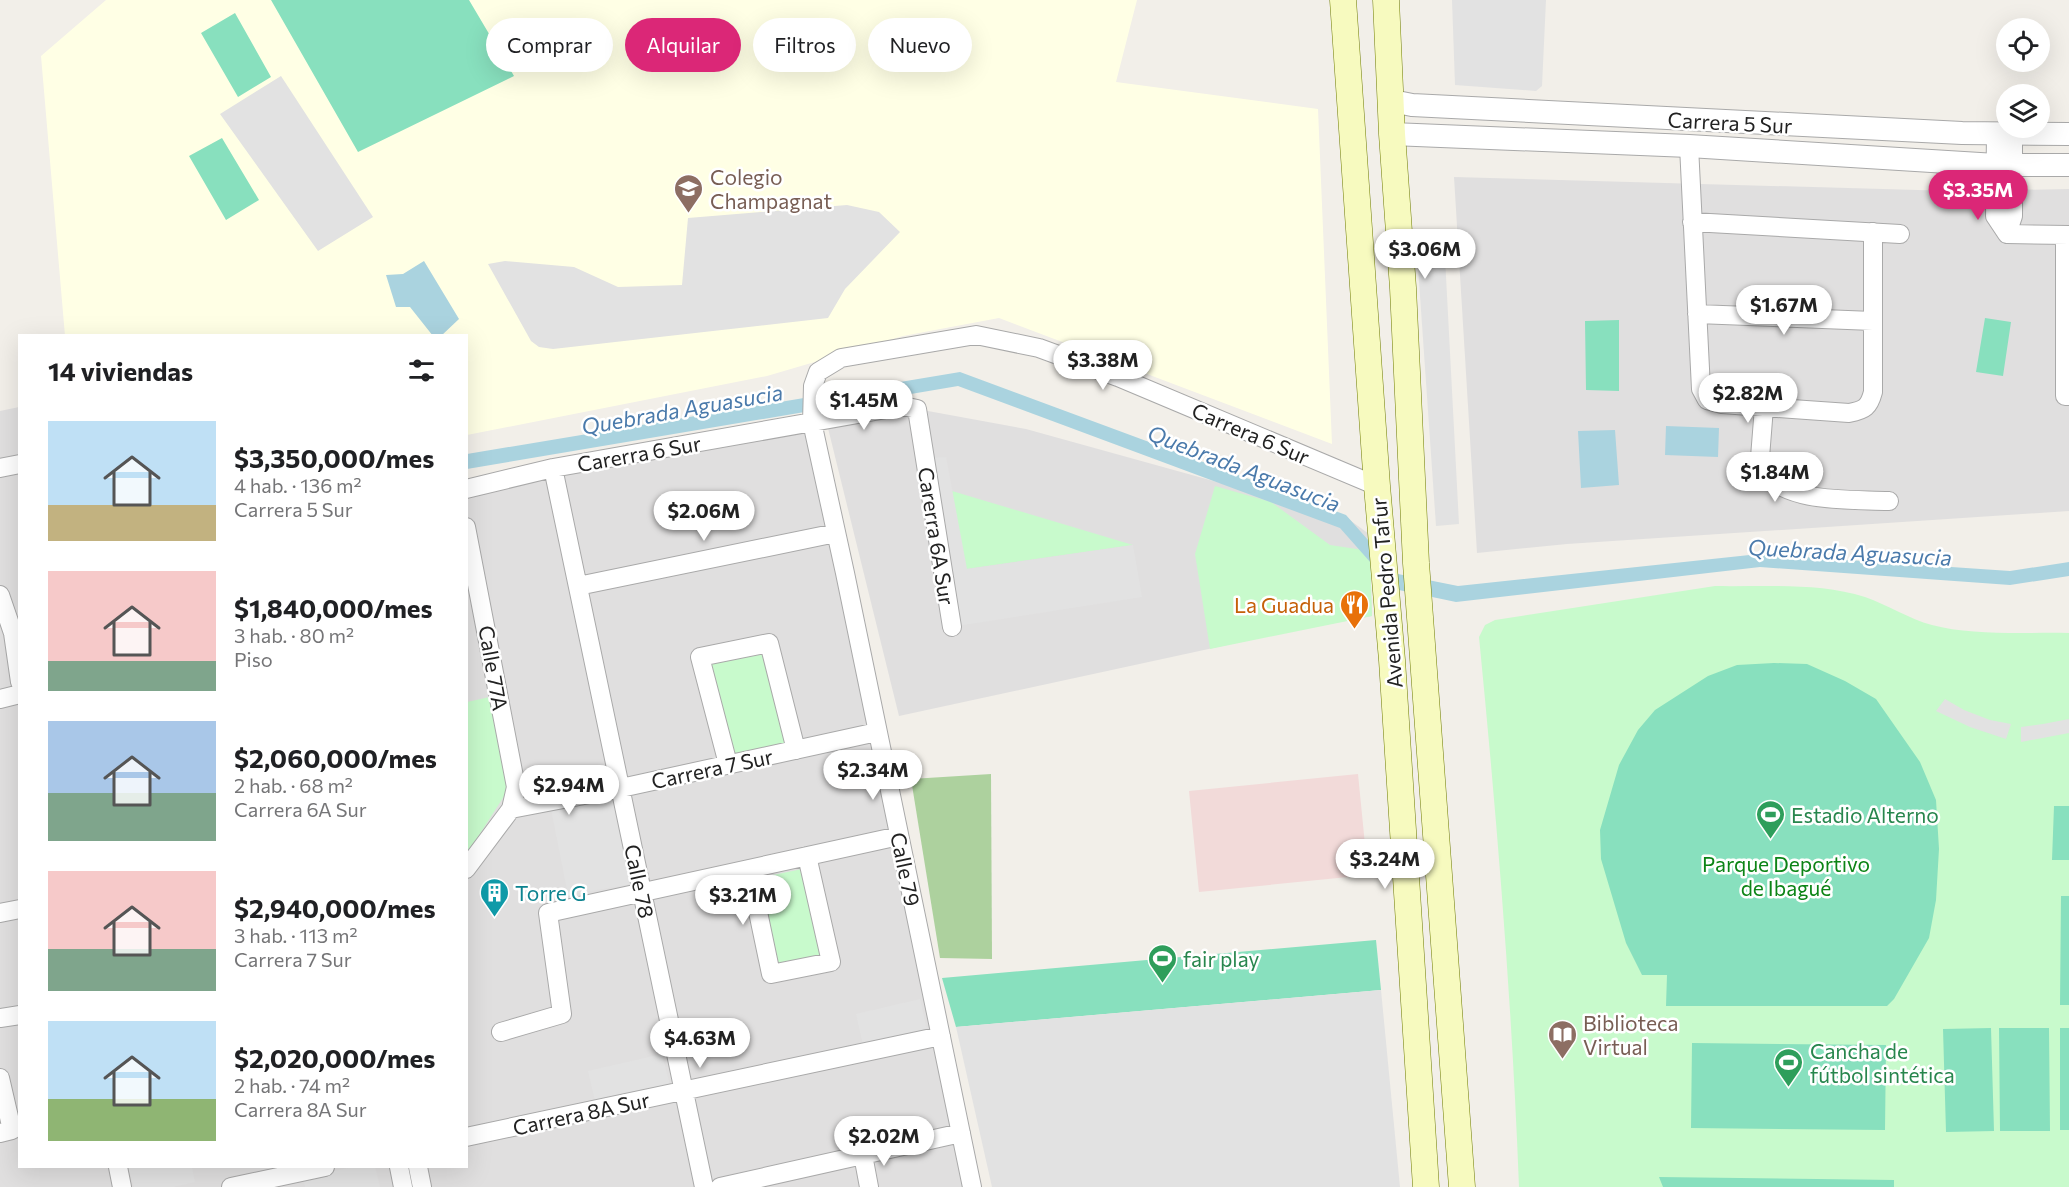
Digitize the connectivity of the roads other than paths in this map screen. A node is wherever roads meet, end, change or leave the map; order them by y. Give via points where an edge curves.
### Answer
1 (1343, 0) edge
2 (1386, 0) edge
3 (1392, 101) junction
4 (1392, 134) junction
5 (1996, 134) edge
6 (2050, 134) edge
7 (2069, 134) edge
8 (2005, 138) edge
9 (1689, 146) junction
10 (2005, 165) junction
11 (2069, 165) edge
12 (1692, 222) junction
13 (1873, 232) junction
14 (1900, 234) dead end
15 (2067, 235) edge
16 (1697, 314) junction
17 (2067, 315) edge
18 (1873, 321) junction
19 (2069, 396) edge
20 (1764, 407) junction
21 (811, 416) junction
22 (18, 464) edge
23 (0, 468) edge
24 (553, 468) junction
25 (1377, 486) junction
26 (468, 489) edge
27 (1889, 501) dead end
28 (836, 533) junction
29 (468, 537) edge
30 (578, 585) junction
31 (0, 595) edge
32 (952, 627) dead end
33 (18, 661) edge
34 (18, 694) edge
35 (0, 699) edge
36 (878, 732) junction
37 (796, 750) junction
38 (728, 764) junction
39 (621, 788) junction
40 (511, 809) junction
41 (899, 836) junction
42 (807, 856) junction
43 (468, 865) edge
44 (748, 869) junction
45 (642, 892) junction
46 (18, 909) edge
47 (0, 913) edge
48 (18, 1015) edge
49 (0, 1018) edge
50 (501, 1032) dead end
51 (941, 1036) junction
52 (0, 1078) edge
53 (684, 1091) junction
54 (6, 1131) edge
55 (961, 1133) junction
56 (468, 1137) edge
57 (863, 1155) junction
58 (118, 1168) edge
59 (320, 1168) edge
60 (399, 1168) edge
61 (418, 1168) edge
62 (800, 1178) edge
63 (122, 1187) edge
64 (231, 1187) edge
65 (404, 1187) edge
66 (422, 1187) edge
67 (704, 1187) edge
68 (720, 1187) edge
69 (869, 1187) edge
70 (972, 1187) edge
71 (1426, 1187) edge
72 (1462, 1187) edge

1 - 25 main road, Avenida Pedro Tafur
2 - 3 main road, Avenida Pedro Tafur
3 - 4 main road, Avenida Pedro Tafur
3 - 5 street, Carrera 5 Sur
4 - 9 street, Carrera 5 Sur
4 - 72 main road, Avenida Pedro Tafur via 1419,609
6 - 7 street, Carrera 5 Sur
8 - 10 street
9 - 10 street, Carrera 5 Sur
9 - 12 street
10 - 11 street, Carrera 5 Sur
10 - 15 street via 1995,216 2007,234
12 - 13 street
12 - 16 street
13 - 14 street
13 - 18 street
15 - 17 street
16 - 18 street
16 - 20 street via 1701,389 1707,400
17 - 19 street via 2065,396
18 - 20 street via 1873,392 1870,404 1863,410 1850,413
20 - 27 street via 1759,470 1768,481 1814,497
21 - 24 street, Carerra 6 Sur
21 - 25 street, Carrera 6 Sur via 818,372 841,358 976,335 1039,348
21 - 28 street, Calle 79
21 - 32 street, Carerra 6A Sur via 903,406 916,409
22 - 23 street
24 - 26 street, Carerra 6 Sur
24 - 30 street, Calle 78
25 - 71 main road, Avenida Pedro Tafur
28 - 30 street
28 - 36 street, Calle 79
29 - 40 street, Calle 77A via 516,787
30 - 39 street, Calle 78
31 - 33 street
34 - 35 street
36 - 37 street, Carrera 7 Sur
36 - 41 street, Calle 79
37 - 38 street, Carrera 7 Sur
37 - 38 street via 769,643 700,657
38 - 39 street, Carrera 7 Sur
39 - 40 street, Carrera 7 Sur
39 - 45 street, Calle 78
40 - 43 street
41 - 42 street
41 - 51 street, Calle 79
42 - 44 street
42 - 44 street via 831,962 771,974
44 - 45 street
45 - 50 street via 548,913 562,1014
45 - 53 street, Calle 78
46 - 47 street
48 - 49 street
51 - 53 street, Carrera 8A Sur
51 - 55 street, Calle 79
52 - 54 street
53 - 56 street, Carrera 8A Sur
53 - 67 street, Calle 78
55 - 57 street
55 - 70 street, Calle 79
57 - 62 street
57 - 69 street
58 - 63 street
59 - 64 street
60 - 65 street
61 - 66 street
62 - 68 street

